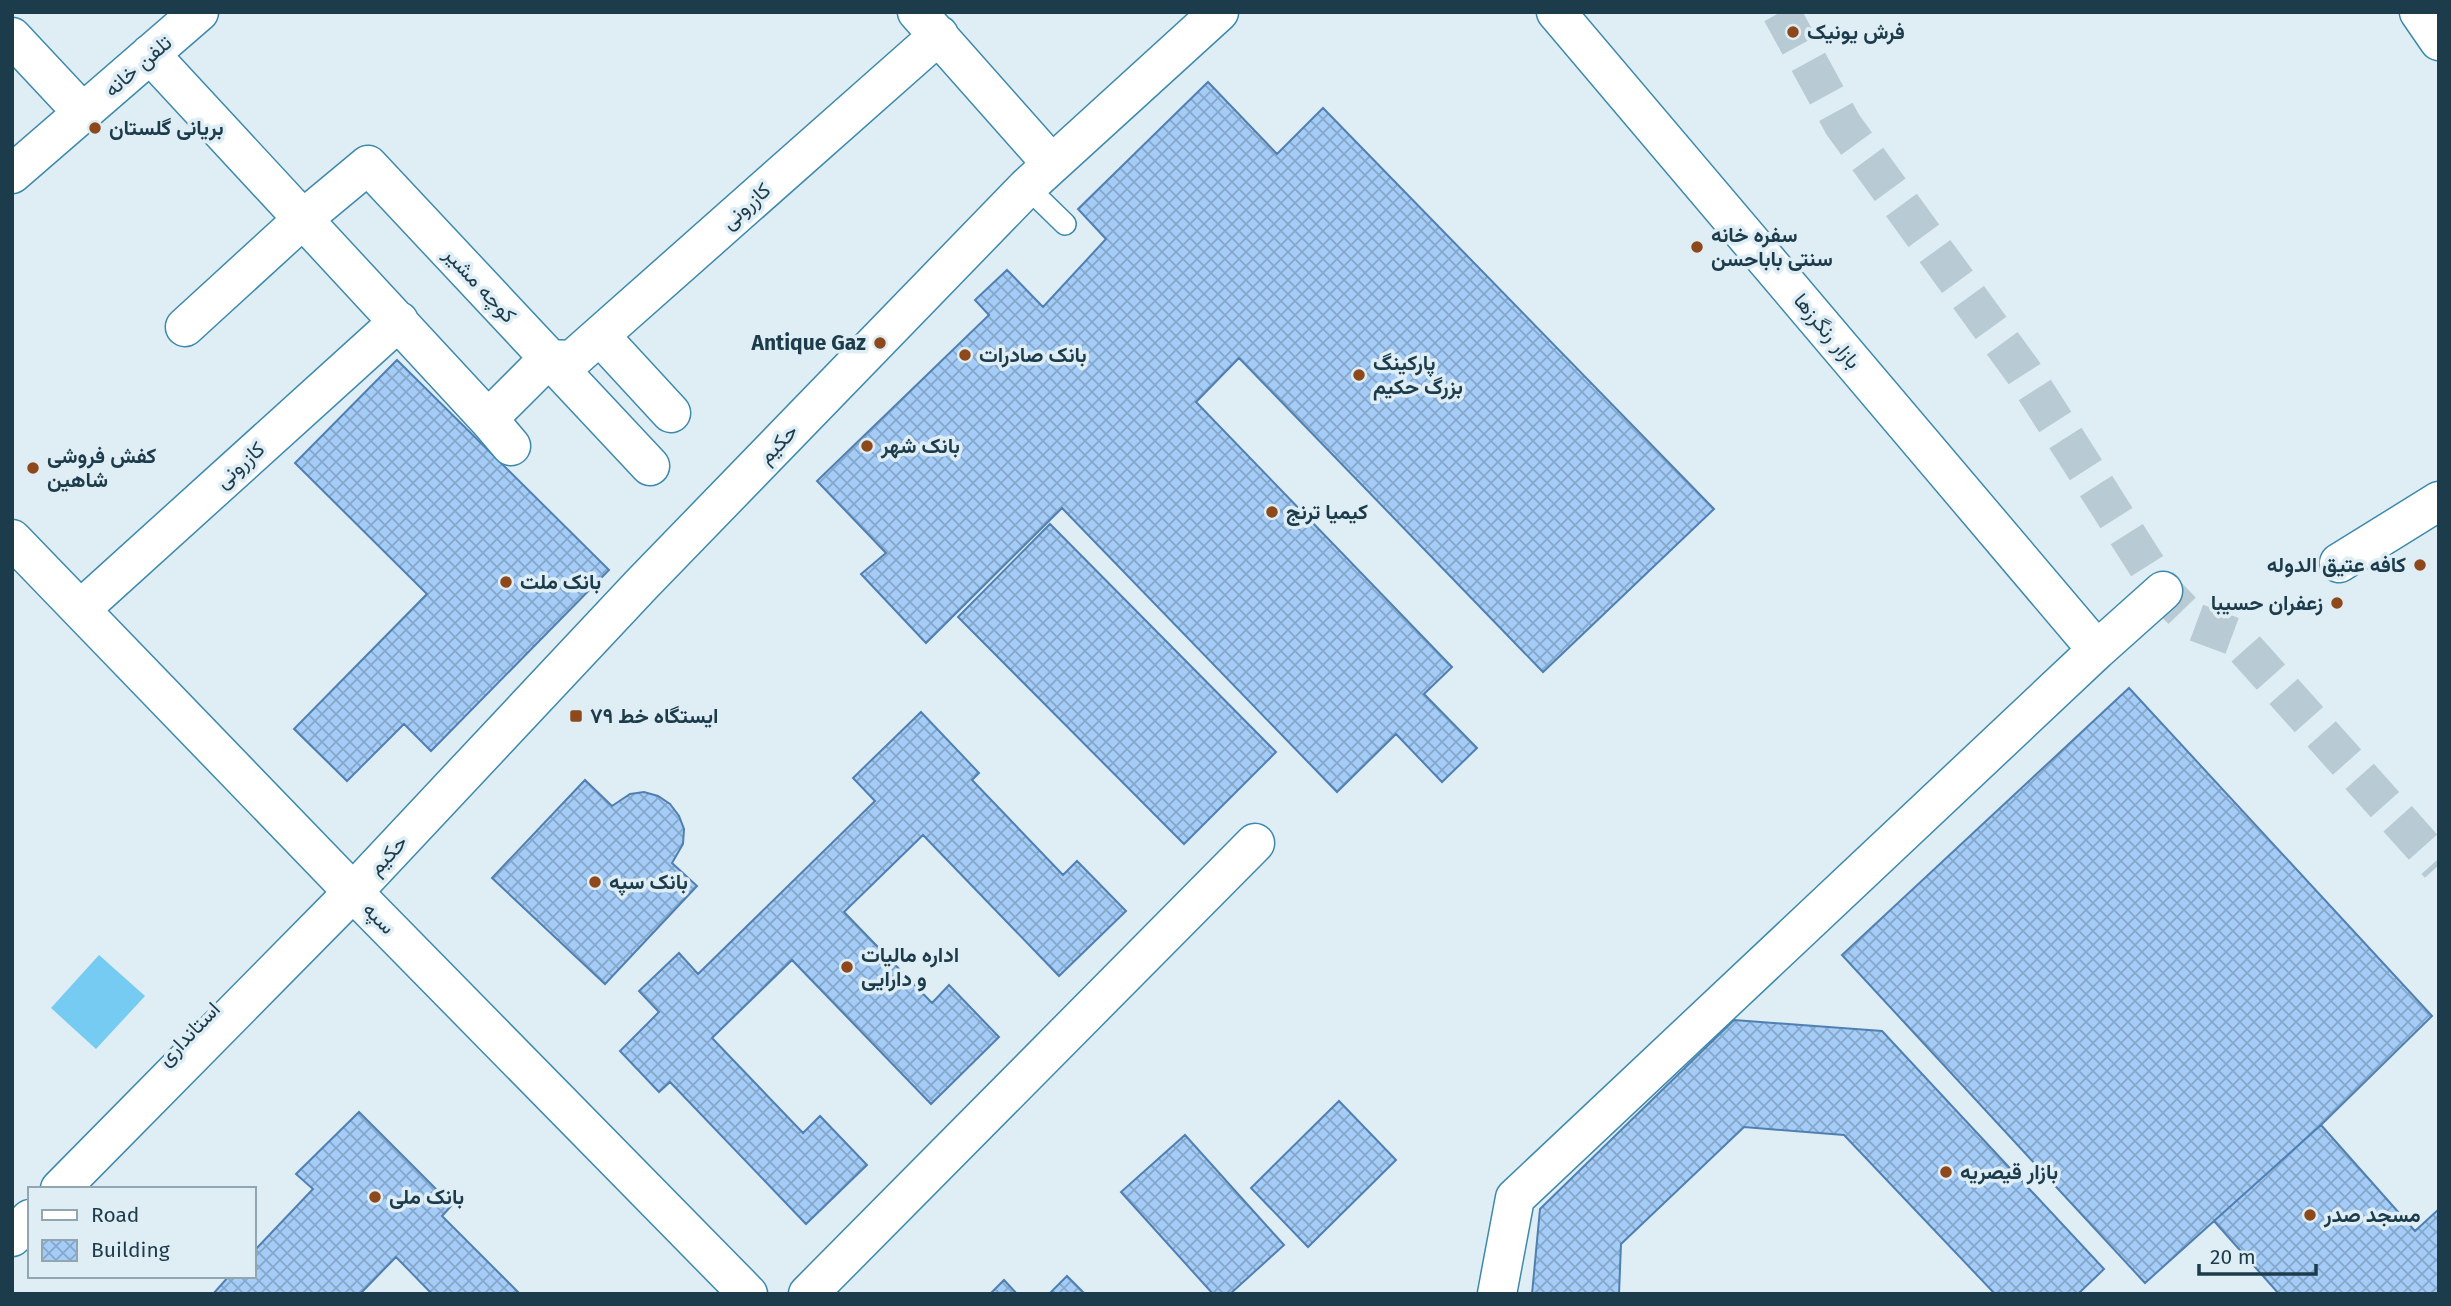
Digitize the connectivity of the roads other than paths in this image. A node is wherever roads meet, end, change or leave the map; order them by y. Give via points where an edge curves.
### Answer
1 (199, 12) edge
2 (1194, 12) edge
3 (1219, 12) edge
4 (1556, 12) edge
5 (928, 24) edge
6 (12, 37) edge
7 (150, 54) junction
8 (84, 114) junction
9 (1039, 167) junction
10 (12, 174) edge
11 (303, 219) junction
12 (1065, 224) dead end
13 (398, 321) junction
14 (185, 327) dead end
15 (600, 336) junction
16 (548, 359) junction
17 (671, 413) dead end
18 (650, 466) dead end
19 (2439, 501) edge
20 (12, 538) edge
21 (2339, 563) dead end
22 (2163, 591) dead end
23 (80, 609) junction
24 (2097, 650) junction
25 (1255, 843) dead end
26 (347, 886) junction
27 (39, 1187) edge
28 (62, 1187) edge
29 (28, 1198) edge
30 (12, 1214) edge
31 (28, 1221) edge
32 (12, 1237) edge
33 (748, 1294) edge
34 (808, 1294) edge
35 (1497, 1294) edge

1 - 7 street, تلفن خانه
2 - 9 lane, حکیم
3 - 9 street, حکیم
4 - 24 street, بازار رنگرزها
5 - 9 street, کازرونی
5 - 15 street, کازرونی
6 - 8 street
7 - 8 street, تلفن خانه
7 - 11 street
8 - 10 street, تلفن خانه
9 - 12 lane
9 - 26 street, حکیم
11 - 13 street
11 - 14 street
11 - 16 street, كوچه مشير via 368,165
13 - 16 street via 499,432
13 - 23 street, کازرونی
15 - 16 street, کازرونی via 572,360
15 - 17 street
16 - 18 street, كوچه مشير
19 - 21 street
20 - 23 street, سپه
22 - 24 street
23 - 26 street, سپه
24 - 35 street via 1515,1198
25 - 34 street
26 - 27 lane, استانداری
26 - 28 street, استانداری
26 - 33 street, سپه
29 - 30 lane
31 - 32 street

